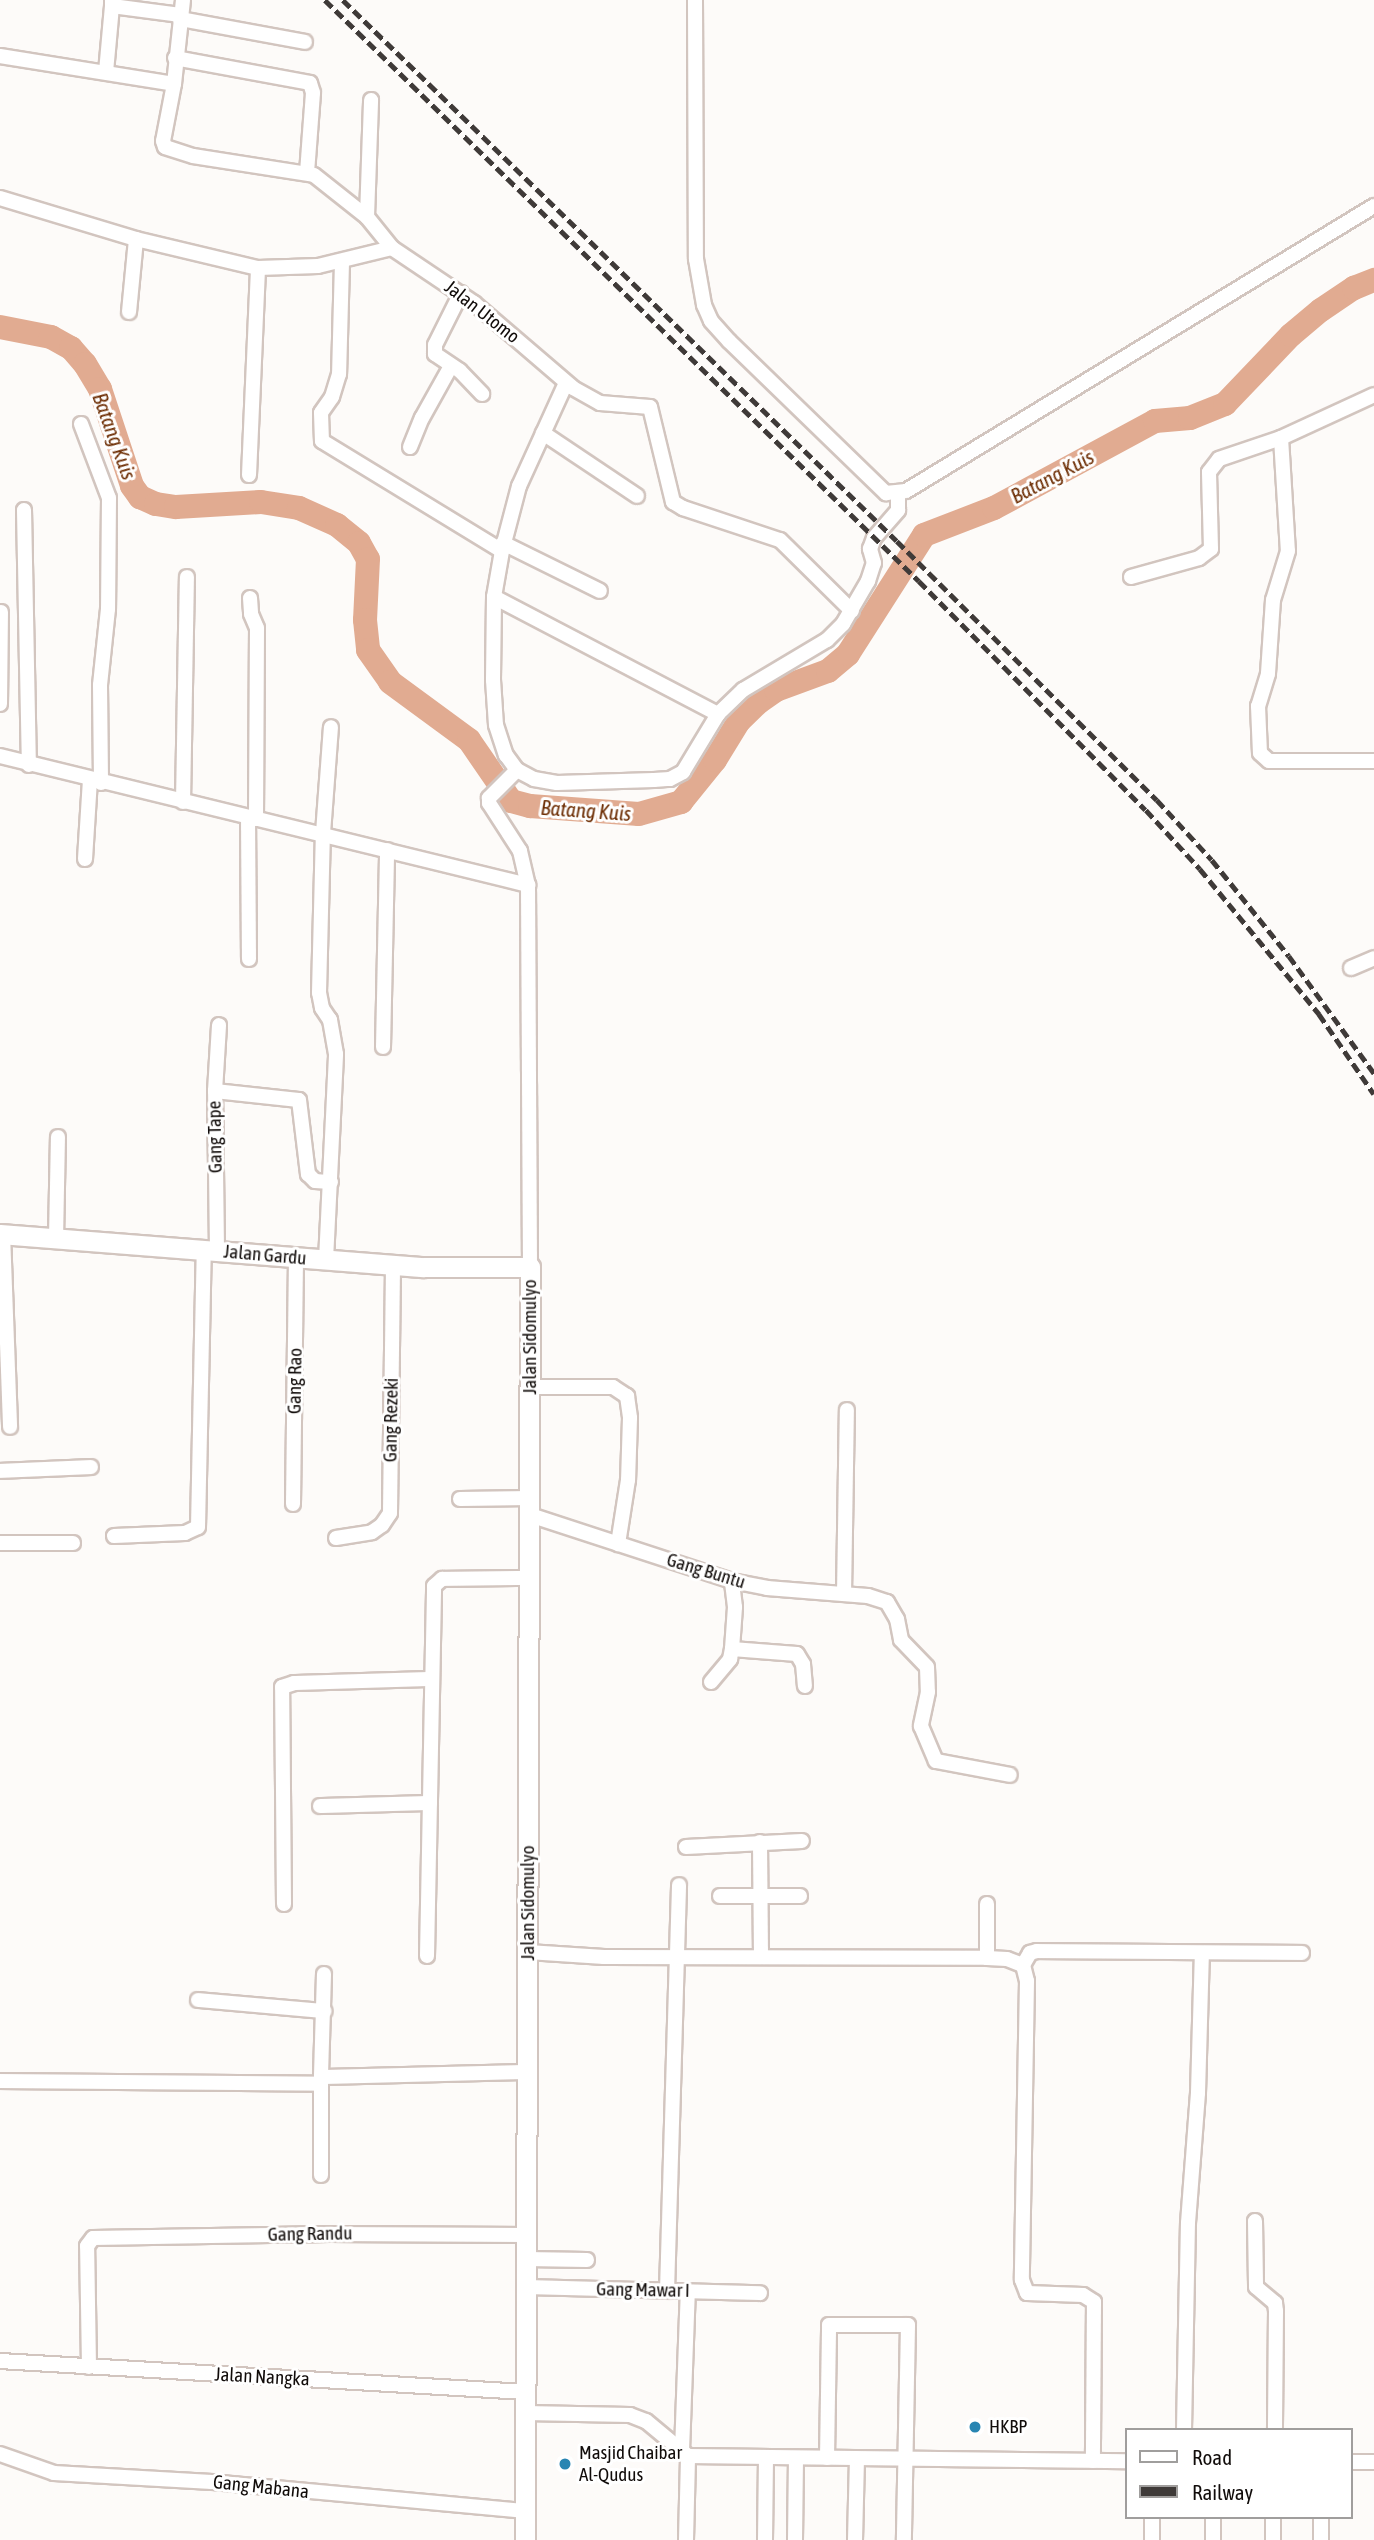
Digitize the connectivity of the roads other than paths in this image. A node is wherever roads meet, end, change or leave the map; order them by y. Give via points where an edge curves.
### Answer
1 (695, 0) edge
2 (112, 3) edge
3 (181, 11) edge
4 (305, 42) dead end
5 (0, 56) edge
6 (175, 58) junction
7 (106, 72) junction
8 (174, 84) junction
9 (370, 100) dead end
10 (307, 172) junction
11 (0, 198) edge
12 (1374, 206) edge
13 (367, 218) junction
14 (136, 239) junction
15 (392, 248) junction
16 (342, 262) junction
17 (258, 268) junction
18 (461, 293) junction
19 (129, 312) dead end
20 (451, 366) junction
21 (566, 383) junction
22 (482, 394) dead end
23 (1374, 396) edge
24 (81, 424) dead end
25 (542, 433) junction
26 (1281, 438) junction
27 (410, 447) dead end
28 (248, 475) dead end
29 (898, 494) junction
30 (637, 496) dead end
31 (24, 510) dead end
32 (503, 547) junction
33 (187, 577) dead end
34 (1131, 577) dead end
35 (600, 591) dead end
36 (494, 597) junction
37 (250, 598) dead end
38 (852, 611) junction
39 (1, 612) edge
40 (0, 704) edge
41 (718, 714) junction
42 (331, 727) dead end
43 (0, 756) edge
44 (1374, 761) edge
45 (29, 765) junction
46 (512, 775) junction
47 (96, 781) junction
48 (183, 802) junction
49 (252, 818) junction
50 (323, 833) junction
51 (387, 850) junction
52 (85, 859) dead end
53 (528, 885) junction
54 (1374, 958) edge
55 (249, 959) dead end
56 (1351, 968) dead end
57 (219, 1025) dead end
58 (383, 1047) dead end
59 (215, 1091) junction
60 (58, 1137) dead end
61 (331, 1182) junction
62 (1, 1234) edge
63 (55, 1238) junction
64 (211, 1249) junction
65 (296, 1258) junction
66 (326, 1260) junction
67 (393, 1264) junction
68 (530, 1267) junction
69 (530, 1387) junction
70 (847, 1410) dead end
71 (10, 1427) dead end
72 (91, 1467) dead end
73 (0, 1471) edge
74 (460, 1499) dead end
75 (293, 1504) dead end
76 (530, 1506) junction
77 (114, 1536) dead end
78 (336, 1538) dead end
79 (0, 1543) edge
80 (73, 1543) dead end
81 (618, 1544) junction
82 (530, 1578) junction
83 (732, 1581) junction
84 (844, 1594) junction
85 (732, 1649) junction
86 (430, 1679) junction
87 (711, 1682) dead end
88 (805, 1686) dead end
89 (1010, 1775) dead end
90 (430, 1803) junction
91 (320, 1806) dead end
92 (802, 1841) dead end
93 (760, 1842) junction
94 (686, 1847) dead end
95 (679, 1885) dead end
96 (720, 1896) dead end
97 (800, 1896) dead end
98 (760, 1897) junction
99 (284, 1904) dead end
100 (988, 1904) dead end
101 (528, 1952) junction
102 (1302, 1953) dead end
103 (1202, 1954) junction
104 (427, 1956) dead end
105 (761, 1956) junction
106 (677, 1957) junction
107 (987, 1958) junction
108 (1023, 1965) junction
109 (324, 1974) dead end
110 (198, 2000) dead end
111 (325, 2011) junction
112 (527, 2072) junction
113 (321, 2080) junction
114 (0, 2081) edge
115 (321, 2175) dead end
116 (1255, 2221) dead end
117 (527, 2235) junction
118 (526, 2259) junction
119 (587, 2260) dead end
120 (526, 2287) junction
121 (667, 2291) junction
122 (688, 2291) junction
123 (760, 2293) dead end
124 (0, 2361) edge
125 (89, 2367) junction
126 (525, 2392) junction
127 (525, 2413) junction
128 (1184, 2428) edge
129 (1275, 2428) edge
130 (685, 2453) junction
131 (0, 2454) edge
132 (766, 2458) junction
133 (796, 2458) junction
134 (827, 2458) junction
135 (857, 2459) junction
136 (903, 2460) junction
137 (1093, 2461) junction
138 (1126, 2461) edge
139 (1353, 2462) edge
140 (1374, 2462) edge
141 (525, 2511) junction
142 (1152, 2519) edge
143 (1213, 2519) edge
144 (1273, 2519) edge
145 (1321, 2519) edge
146 (525, 2540) edge
147 (686, 2540) edge
148 (765, 2540) edge
149 (795, 2540) edge
150 (855, 2540) edge
151 (904, 2540) edge
152 (1152, 2540) edge
153 (1213, 2540) edge
154 (1273, 2540) edge
155 (1321, 2540) edge

1 - 29 street via 696,259 707,313 729,341 868,478 886,493
2 - 3 street
2 - 7 street
3 - 4 street
3 - 6 street
5 - 7 street
6 - 8 street
6 - 10 street via 310,83
7 - 8 street
8 - 10 street via 163,141 166,148
9 - 13 street
10 - 13 street, Jalan Utomo
11 - 14 street
12 - 29 street
13 - 15 street, Jalan Utomo
14 - 17 street
14 - 19 street
15 - 16 street
15 - 18 street, Jalan Utomo
16 - 17 street
16 - 32 street via 339,374 332,397 321,412 322,441
17 - 28 street
18 - 20 street via 435,351
18 - 21 street, Jalan Utomo
20 - 22 street
20 - 27 street
21 - 25 street
21 - 38 street, Jalan Utomo via 600,403 650,407 673,502 780,540
23 - 26 street
24 - 47 street via 110,507
25 - 30 street
25 - 32 street via 519,486
26 - 34 street via 1213,464 1208,484 1213,540 1206,554
26 - 44 street via 1288,551 1273,600 1268,674 1258,706 1259,753 1269,761
29 - 38 street via 898,510 874,538 870,549 874,563
31 - 45 street
32 - 35 street
32 - 36 street
33 - 48 street
36 - 41 street
36 - 46 street via 496,725
37 - 49 street via 257,628
38 - 41 street via 827,640 765,674
39 - 40 street
41 - 46 street via 691,762 670,779 557,783
42 - 50 street
43 - 45 street
45 - 47 street
46 - 53 street via 489,798 490,807 520,851
47 - 48 street
47 - 52 street
48 - 49 street
49 - 50 street
49 - 55 street
50 - 51 street
50 - 61 street via 319,993 336,1054
51 - 53 street
51 - 58 street
53 - 68 street
54 - 56 street
57 - 59 street, Gang Tape
59 - 61 street via 299,1100 308,1174 315,1181
59 - 64 street, Gang Tape
60 - 63 street
61 - 66 street
62 - 63 street, Jalan Gardu
62 - 71 street
63 - 64 street, Jalan Gardu
64 - 65 street, Jalan Gardu
64 - 77 street, Gang Tape via 198,1527 185,1533
65 - 66 street, Jalan Gardu
65 - 75 street, Gang Rao
66 - 67 street, Jalan Gardu
67 - 68 street, Jalan Gardu
67 - 78 street, Gang Rezeki via 390,1513 372,1532
68 - 69 street, Jalan Sidomulyo
69 - 76 street, Jalan Sidomulyo
69 - 81 street via 613,1387 623,1391 629,1404 630,1439
70 - 84 street
72 - 73 street
74 - 76 street, Gang Buntu
76 - 81 street, Gang Buntu
76 - 82 street, Jalan Sidomulyo
79 - 80 street
81 - 83 street, Gang Buntu
82 - 86 street via 436,1581
82 - 101 street, Jalan Sidomulyo
83 - 84 street, Gang Buntu
83 - 85 street
84 - 89 street, Gang Buntu via 887,1602 897,1619 901,1640 926,1667 928,1692 921,1726 936,1761
85 - 87 street
85 - 88 street via 797,1654
86 - 90 street
86 - 99 street via 282,1686
90 - 91 street
90 - 104 street
92 - 93 street
93 - 94 street
93 - 98 street
95 - 106 street
96 - 98 street
97 - 98 street
98 - 105 street
100 - 107 street
101 - 106 street
101 - 112 street, Jalan Sidomulyo
102 - 103 street
103 - 108 street via 1037,1951 1030,1953
103 - 128 street via 1188,2223
105 - 106 street
105 - 107 street
106 - 121 street
107 - 108 street
108 - 137 street via 1027,1980 1021,2280 1027,2293 1083,2295 1094,2302
109 - 111 street
110 - 111 street
111 - 113 street
112 - 113 street
112 - 117 street, Jalan Sidomulyo
113 - 114 street
113 - 115 street
116 - 129 street via 1256,2287 1275,2303 1276,2311
117 - 118 street, Jalan Sidomulyo
117 - 125 street, Gang Randu via 93,2238 87,2246
118 - 119 street
118 - 120 street, Jalan Sidomulyo
120 - 121 street, Gang Mawar I
120 - 126 street, Jalan Sidomulyo
121 - 122 street, Gang Mawar I
122 - 123 street, Gang Mawar I
122 - 130 street
124 - 125 street, Jalan Nangka
125 - 126 street, Jalan Nangka
126 - 127 street, Jalan Sidomulyo
127 - 130 street via 630,2415 646,2421
127 - 141 street, Jalan Sidomulyo
130 - 132 street
130 - 147 street
131 - 141 street, Gang Mabana via 54,2473 212,2482
132 - 133 street
132 - 148 street
133 - 134 street
133 - 149 street
134 - 135 street
134 - 136 street via 829,2325 908,2325
135 - 136 street
135 - 150 street
136 - 137 street
136 - 151 street
137 - 138 street
139 - 140 street
141 - 146 street, Jalan Sidomulyo
142 - 152 street
143 - 153 street
144 - 154 street
145 - 155 street

